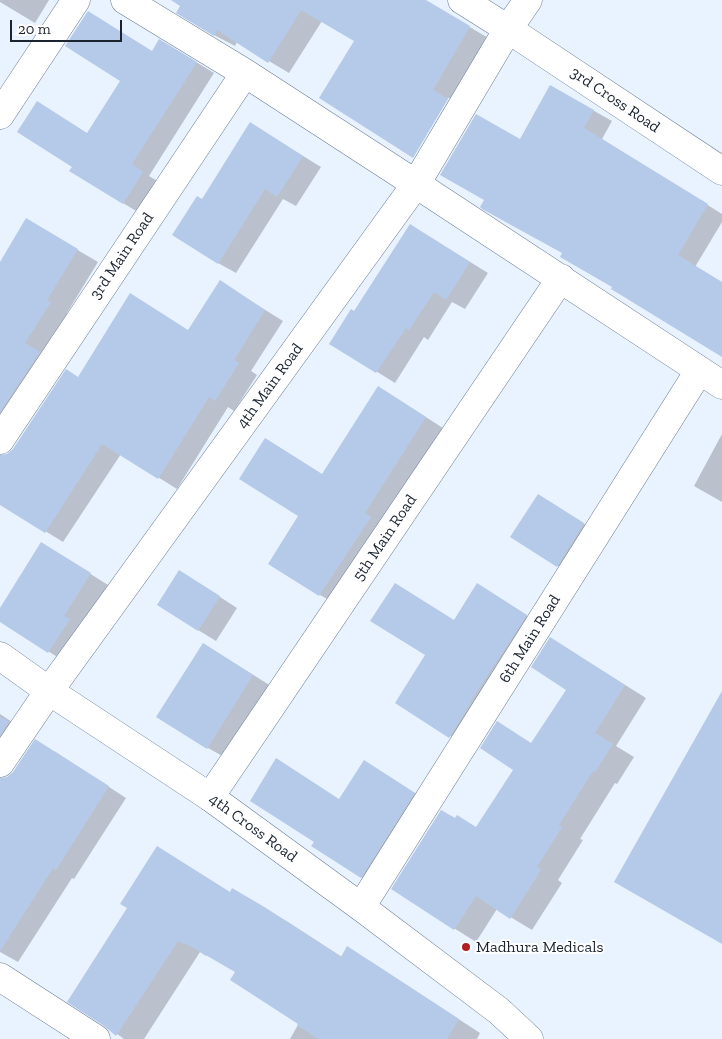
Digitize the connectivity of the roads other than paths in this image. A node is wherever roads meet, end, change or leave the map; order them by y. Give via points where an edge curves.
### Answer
1 (76, 0) edge
2 (125, 0) edge
3 (462, 0) edge
4 (528, 0) edge
5 (508, 29) junction
6 (245, 73) junction
7 (0, 115) edge
8 (722, 171) edge
9 (416, 184) junction
10 (561, 278) junction
11 (699, 371) junction
12 (722, 385) edge
13 (0, 440) edge
14 (0, 656) edge
15 (49, 691) junction
16 (0, 763) edge
17 (210, 797) junction
18 (362, 907) junction
19 (0, 977) edge
20 (96, 1039) edge
21 (529, 1039) edge

1 - 7 street
2 - 6 street
3 - 5 street, 3rd Cross Road
4 - 5 street, 4th Main Road
5 - 8 street, 3rd Cross Road
5 - 9 street, 4th Main Road
6 - 9 street
6 - 13 street, 3rd Main Road
9 - 10 street
9 - 15 street, 4th Main Road
10 - 11 street
10 - 17 street, 5th Main Road
11 - 12 street
11 - 18 street, 6th Main Road
14 - 15 street, 4th Cross Road
15 - 16 street, 4th Main Road
15 - 17 street, 4th Cross Road
17 - 18 street, 4th Cross Road
18 - 21 street, 4th Cross Road via 499,1010
19 - 20 street

